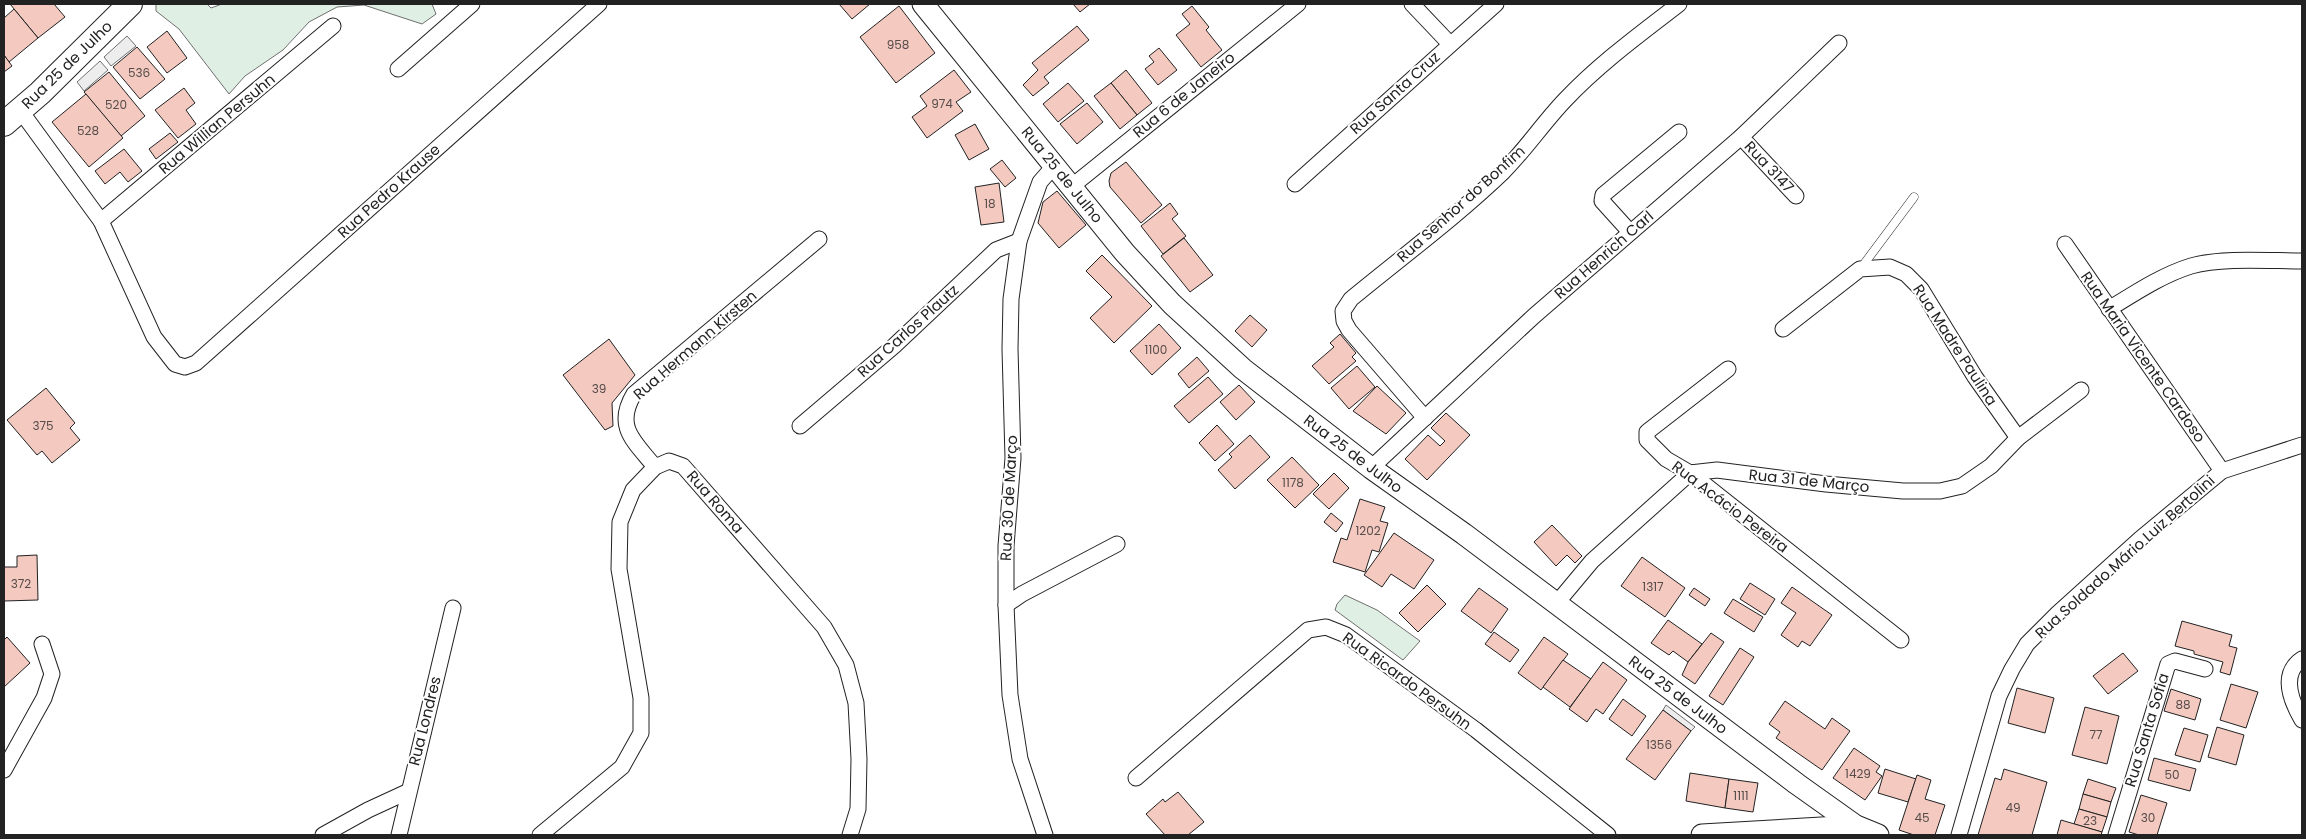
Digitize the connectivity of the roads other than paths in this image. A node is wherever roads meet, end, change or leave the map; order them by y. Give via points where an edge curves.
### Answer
1 (130, 4) edge
2 (472, 4) edge
3 (599, 4) edge
4 (923, 4) edge
5 (1298, 4) edge
6 (1412, 4) edge
7 (1496, 4) edge
8 (1679, 4) edge
9 (333, 26) dead end
10 (1839, 43) dead end
11 (1450, 44) junction
12 (398, 68) dead end
13 (12, 117) edge
14 (1679, 132) dead end
15 (1741, 137) junction
16 (1054, 166) junction
17 (1295, 184) dead end
18 (1071, 187) junction
19 (1796, 196) dead end
20 (1914, 197) dead end
21 (100, 221) junction
22 (1630, 232) junction
23 (819, 239) dead end
24 (1019, 241) junction
25 (2065, 244) dead end
26 (2302, 261) edge
27 (1860, 269) junction
28 (2109, 308) junction
29 (1783, 329) dead end
30 (1728, 370) dead end
31 (2081, 390) dead end
32 (1425, 418) junction
33 (800, 426) dead end
34 (2018, 438) junction
35 (2302, 445) edge
36 (656, 467) junction
37 (1370, 468) junction
38 (2222, 471) junction
39 (1690, 473) junction
40 (1117, 544) dead end
41 (1556, 604) junction
42 (1006, 605) junction
43 (453, 608) dead end
44 (1901, 640) dead end
45 (42, 644) dead end
46 (2302, 659) edge
47 (2205, 669) dead end
48 (2302, 720) edge
49 (4, 770) edge
50 (1136, 778) dead end
51 (407, 792) junction
52 (1856, 826) junction
53 (323, 835) edge
54 (399, 835) edge
55 (540, 835) edge
56 (850, 835) edge
57 (1045, 835) edge
58 (1608, 835) edge
59 (1702, 835) edge
60 (1878, 835) edge
61 (1959, 835) edge
62 (2116, 835) edge

1 - 13 main road, Rua 25 de Julho
2 - 12 street
3 - 21 street, Rua Pedro Krause via 196,363 185,367 175,364 154,337
4 - 16 main road, Rua 25 de Julho
5 - 18 street, Rua 6 de Janeiro
6 - 11 street
7 - 11 street, Rua Santa Cruz
8 - 32 street, Rua Senhor do Bonfim via 1566,98 1527,148 1502,173 1351,299 1343,311 1349,330
9 - 21 street, Rua Willian Persuhn
10 - 15 street, Rua Henrich Carl
11 - 17 street, Rua Santa Cruz
13 - 21 street
14 - 22 street via 1603,195 1606,208
15 - 19 street, Rua 3147
15 - 22 street, Rua Henrich Carl
16 - 18 main road, Rua 25 de Julho
16 - 24 street, Rua 30 de Março via 1040,182
18 - 37 main road, Rua 25 de Julho via 1172,304 1243,369
20 - 27 lane
22 - 32 street, Rua Henrich Carl
23 - 36 street, Rua Hermann Kirsten via 634,394 627,406 627,428
24 - 33 street, Rua Carlos Plautz via 996,250 894,346
24 - 42 street, Rua 30 de Março via 1011,299 1013,458 1006,546
25 - 28 street, Rua Maria Vicente Cardoso
26 - 28 street via 2192,266 2168,275
27 - 29 street
27 - 34 street, Rua Madre Paulina via 1890,267 1906,274 1916,284
28 - 38 street, Rua Maria Vicente Cardoso
30 - 39 street, Rua Acácio Pereira via 1647,432 1647,440 1653,448
31 - 34 street, Rua 31 de Março
32 - 37 street, Rua Henrich Carl
34 - 39 street, Rua 31 de Março via 1991,466 1962,486 1940,491 1826,484 1717,470
35 - 38 street, Rua Soldado Mário Luiz Bertolini
36 - 55 street via 634,490 620,522 619,569 640,698 640,733 622,767
36 - 56 street, Rua Roma via 669,461 683,466 824,627 846,665 856,703 859,759 858,809
37 - 41 main road, Rua 25 de Julho
38 - 61 street, Rua Soldado Mário Luiz Bertolini via 2140,539 2027,644 1999,696
39 - 41 street via 1592,561
39 - 44 street, Rua Acácio Pereira
40 - 42 street
41 - 52 main road, Rua 25 de Julho
42 - 57 street, Rua 30 de Março via 1010,695 1020,759
43 - 51 street, Rua Londres
45 - 49 street via 52,674 44,698
46 - 48 street via 2296,663 2288,679 2291,696
47 - 62 street, Rua Santa Sofia via 2175,661 2168,664
50 - 58 street, Rua Ricardo Persuhn via 1308,630 1326,627 1346,635 1463,720
51 - 53 street
51 - 54 street, Rua Londres
52 - 59 main road
52 - 60 main road

